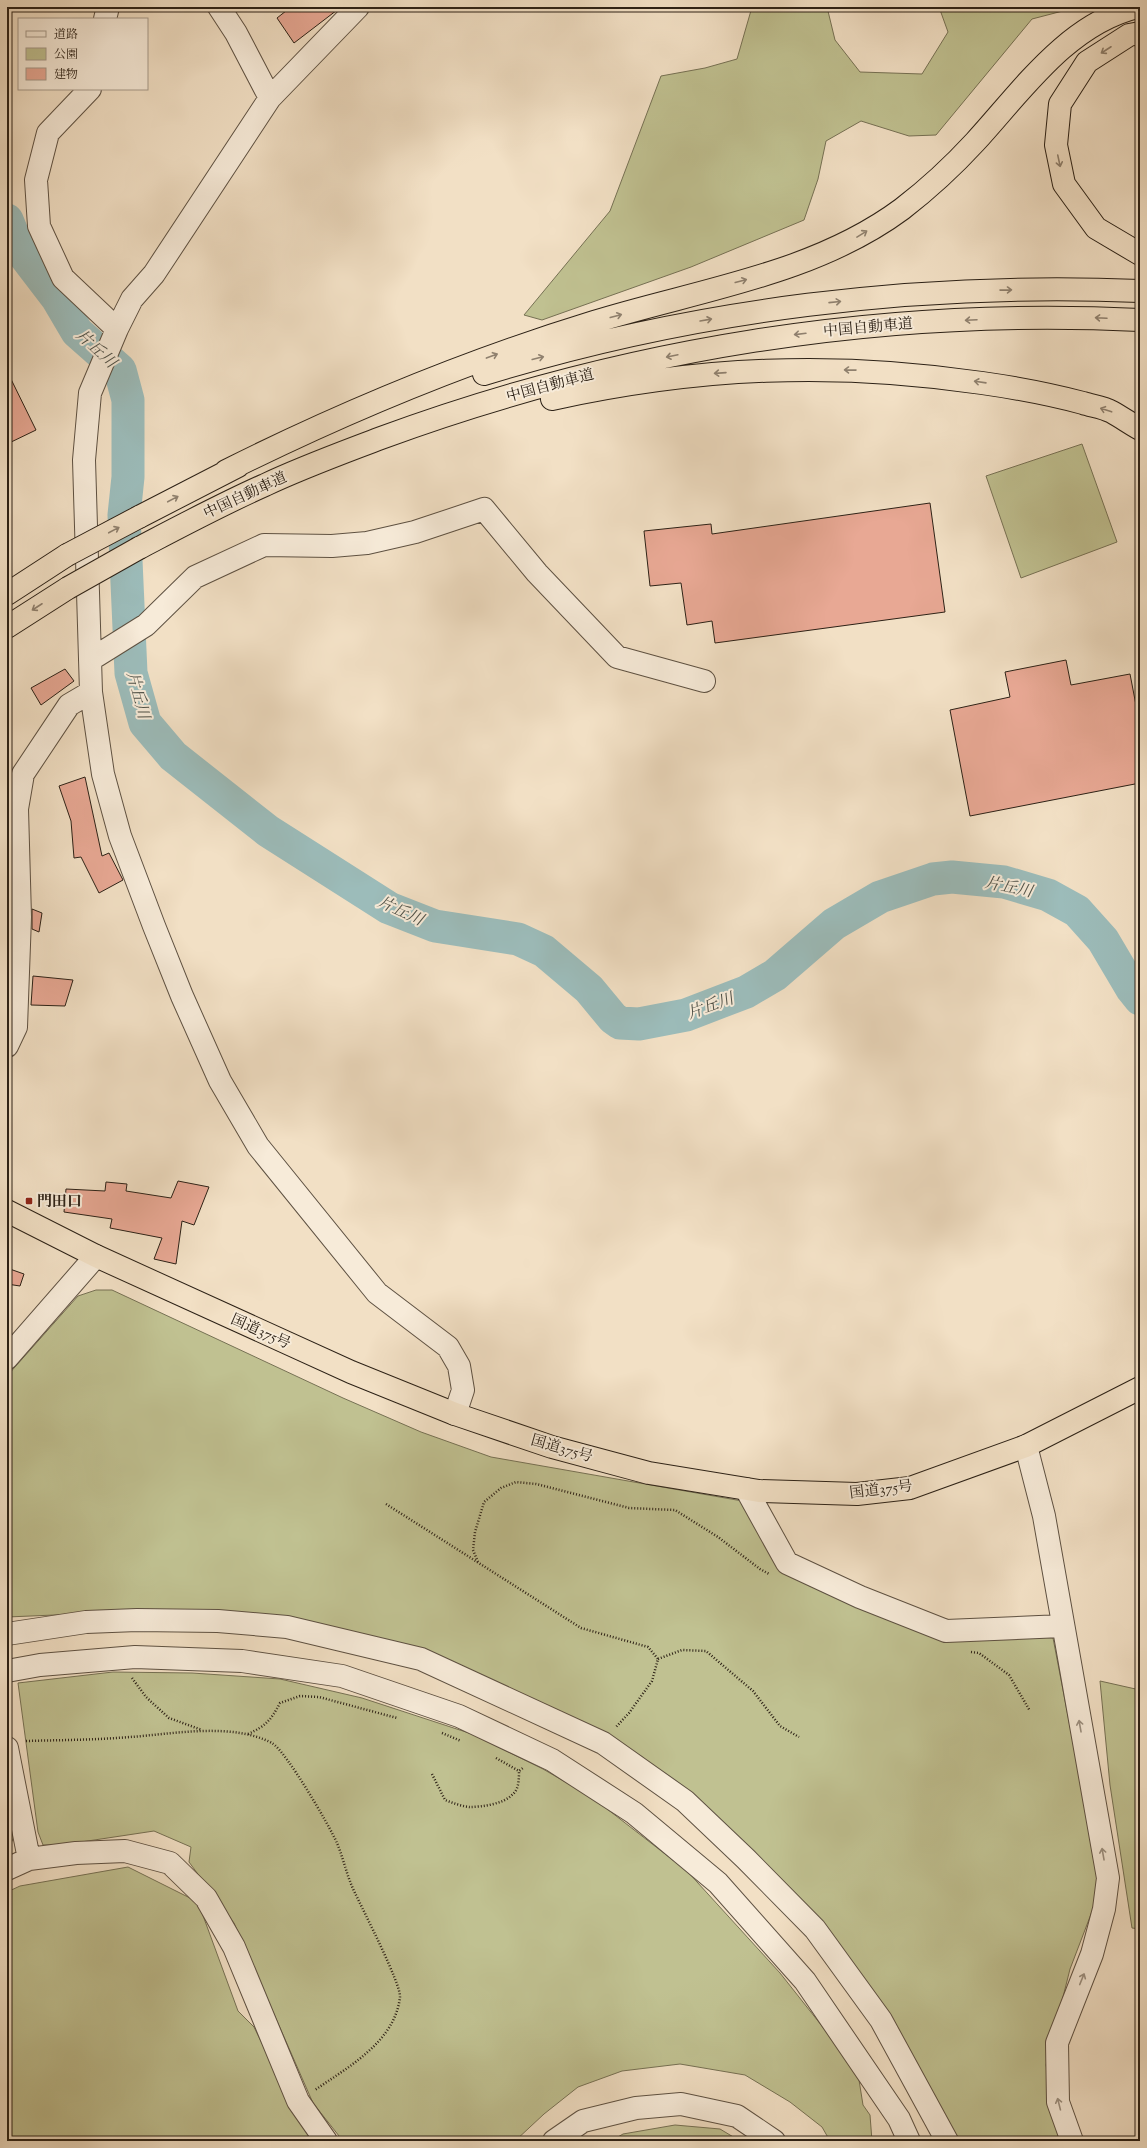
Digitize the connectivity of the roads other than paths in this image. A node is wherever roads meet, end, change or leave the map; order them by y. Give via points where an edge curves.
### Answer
1 (108, 7) edge
2 (219, 7) edge
3 (358, 7) edge
4 (1138, 7) edge
5 (105, 18) edge
6 (1140, 33) edge
7 (89, 90) edge
8 (270, 98) junction
9 (1140, 254) edge
10 (1140, 291) edge
11 (1140, 320) edge
12 (117, 329) junction
13 (1140, 429) edge
14 (226, 471) junction
15 (217, 507) junction
16 (7, 594) edge
17 (7, 627) edge
18 (90, 660) junction
19 (704, 681) dead end
20 (91, 692) junction
21 (7, 1046) edge
22 (7, 1211) edge
23 (96, 1256) junction
24 (7, 1358) edge
25 (1140, 1388) edge
26 (456, 1414) junction
27 (1026, 1446) junction
28 (746, 1489) junction
29 (1062, 1626) junction
30 (7, 1634) edge
31 (7, 1671) edge
32 (14, 1751) edge
33 (29, 1859) junction
34 (7, 1869) edge
35 (326, 2141) edge
36 (554, 2141) edge
37 (774, 2141) edge
38 (909, 2141) edge
39 (947, 2141) edge
40 (1072, 2141) edge

1 - 5 street
2 - 8 street via 236,33
3 - 8 street
14 -> 4 highway via 306,431 467,365 596,321 759,276 802,262 854,240 900,211 939,180 1046,63 1081,34 1124,10
6 -> 9 highway via 1129,35 1087,62 1060,104 1056,145 1064,184 1096,228
7 - 12 street via 48,133 36,180 39,226 63,278
8 - 12 street via 154,274 132,299
14 -> 10 highway, 中国自動車道 via 330,427 422,393 514,364 607,340 707,319 892,296 1002,290
11 -> 15 highway, 中国自動車道 via 1088,317 888,324 799,333 697,350 551,384 439,417 335,455
12 - 18 street via 90,394 84,460
13 -> 15 highway via 1111,411 1038,391 946,378 858,371 774,369 683,376 608,386 446,426
16 -> 14 highway, 中国自動車道, bridge via 67,556
15 -> 17 highway, 中国自動車道, bridge via 68,588
18 - 19 street via 146,625 195,578 264,545 332,546 367,543 415,532 484,508 537,573 617,657
18 - 20 street
20 - 21 street via 69,705 23,774 17,809 20,917 16,1027
20 - 26 street via 103,774 120,836 182,996 220,1081 258,1146 377,1293 448,1347 459,1366 464,1390
22 - 23 highway, 国道375号
23 - 24 street
23 - 26 highway, 国道375号 via 351,1372
25 - 27 highway, 国道375号
26 - 28 highway, 国道375号 via 552,1447 649,1473
27 - 28 highway, 国道375号 via 910,1488 857,1494
27 - 29 street via 1044,1516
28 - 29 street via 787,1562 860,1597 946,1631
40 -> 29 street via 1058,2102 1057,2043 1092,1954 1104,1910 1108,1878
30 - 39 street via 86,1622 137,1620 218,1621 286,1627 421,1659 594,1739 685,1802 815,1929 881,2020
31 - 38 street via 40,1665 135,1657 242,1660 342,1676 459,1716 552,1760 634,1813 718,1883 805,1981 899,2119
32 - 33 street
33 - 34 street
33 - 35 street via 76,1853 125,1851 170,1863 206,1898 234,1947 298,2101
36 - 37 street via 583,2121 636,2108 682,2104 737,2116

